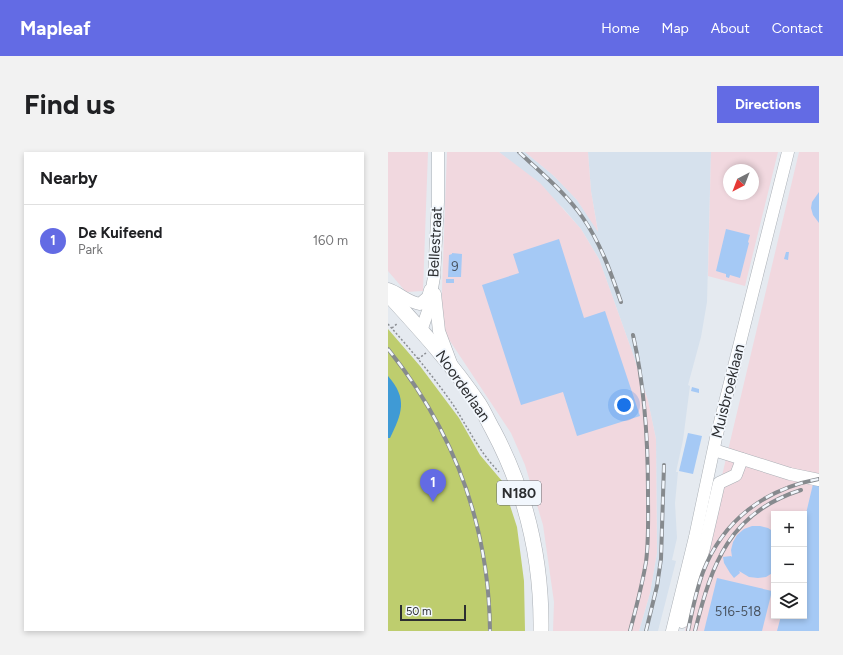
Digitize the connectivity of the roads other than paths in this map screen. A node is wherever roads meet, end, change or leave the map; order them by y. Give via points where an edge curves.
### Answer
1 (438, 152) edge
2 (788, 152) edge
3 (434, 277) junction
4 (388, 289) edge
5 (388, 294) edge
6 (421, 331) junction
7 (453, 369) junction
8 (715, 444) junction
9 (742, 459) junction
10 (819, 480) edge
11 (541, 631) edge
12 (672, 631) edge
13 (680, 631) edge

1 - 3 street, Bellestraat
2 - 8 street, Muisbroeklaan
3 - 4 street via 428,297 420,304 411,303
3 - 6 street, Bellestraat via 428,311
3 - 7 street via 439,331
5 - 6 main road, Noorderlaan / N180
6 - 7 main road, Noorderlaan / N180
7 - 11 main road, Noorderlaan / N180 via 480,405 512,470 534,546 540,590
8 - 9 street
8 - 12 street, Muisbroeklaan
9 - 10 street
9 - 13 street via 736,475 719,484

